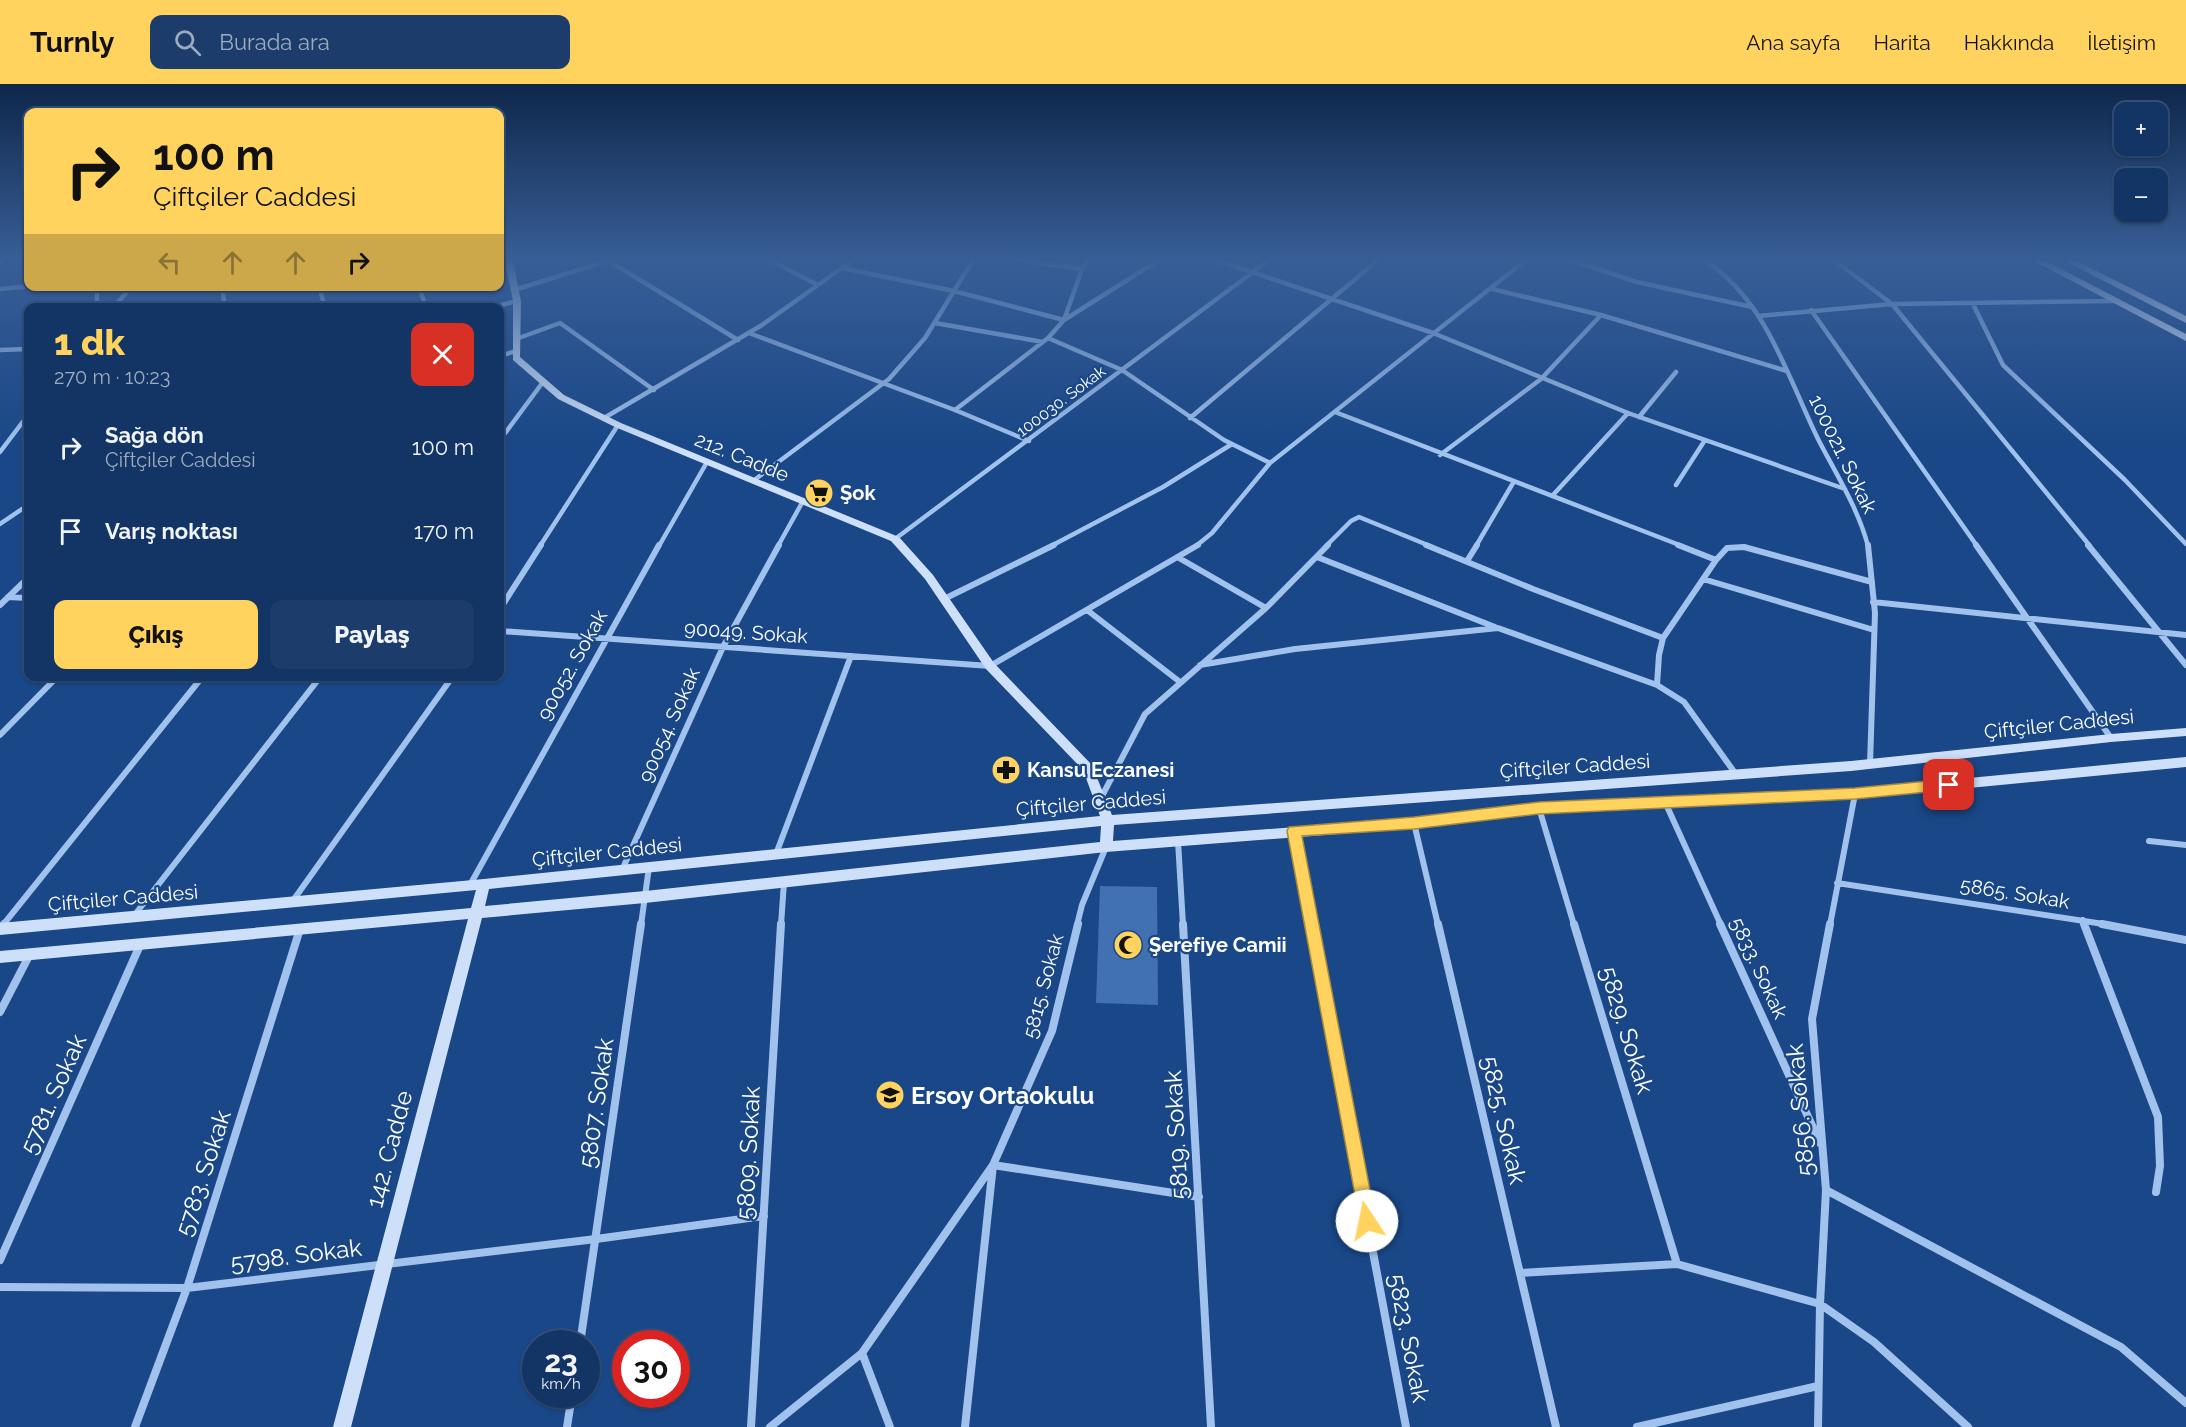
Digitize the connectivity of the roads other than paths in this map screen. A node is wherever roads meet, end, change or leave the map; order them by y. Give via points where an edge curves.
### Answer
1 (516, 323) edge
2 (710, 323) edge
3 (764, 323) edge
4 (935, 323) joint
5 (1062, 323) edge
6 (1185, 323) edge
7 (1305, 323) edge
8 (1403, 323) edge
9 (1447, 323) edge
10 (1594, 323) edge
11 (1626, 323) edge
12 (1762, 323) edge
13 (1820, 323) edge
14 (1907, 323) edge
15 (1982, 323) edge
16 (2156, 323) edge
17 (749, 333) junction
18 (1433, 333) junction
19 (1048, 338) junction
20 (2186, 338) edge
21 (516, 339) junction
22 (738, 340) junction
23 (1043, 342) junction
24 (24, 349) edge
25 (0, 350) edge
26 (516, 351) junction
27 (504, 355) edge
28 (1122, 370) junction
29 (1787, 371) junction
30 (1676, 372) dead end
31 (1541, 378) junction
32 (543, 382) junction
33 (883, 383) junction
34 (654, 390) junction
35 (955, 410) junction
36 (1335, 412) junction
37 (1628, 413) junction
38 (1639, 417) junction
39 (604, 418) junction
40 (1190, 418) junction
41 (24, 420) edge
42 (618, 425) junction
43 (504, 435) edge
44 (1705, 440) junction
45 (1029, 441) junction
46 (1232, 444) junction
47 (0, 452) edge
48 (1440, 456) junction
49 (707, 462) junction
50 (1270, 463) junction
51 (753, 481) junction
52 (1514, 483) junction
53 (1676, 485) dead end
54 (1845, 489) junction
55 (1553, 495) junction
56 (803, 501) junction
57 (24, 508) edge
58 (0, 524) edge
59 (895, 539) junction
60 (2186, 544) edge
61 (1317, 557) junction
62 (1179, 558) junction
63 (1716, 560) junction
64 (1467, 561) junction
65 (1703, 579) junction
66 (24, 582) edge
67 (1872, 582) junction
68 (8, 597) junction
69 (24, 598) edge
70 (944, 599) junction
71 (1873, 602) junction
72 (504, 603) edge
73 (0, 605) edge
74 (1266, 608) junction
75 (1087, 610) junction
76 (2026, 619) junction
77 (1498, 628) junction
78 (1874, 630) junction
79 (504, 631) edge
80 (2161, 633) junction
81 (2186, 635) edge
82 (606, 638) junction
83 (1663, 638) junction
84 (723, 647) junction
85 (851, 656) junction
86 (1200, 665) junction
87 (2186, 665) edge
88 (990, 666) junction
89 (53, 681) edge
90 (199, 681) edge
91 (317, 681) edge
92 (449, 681) edge
93 (1180, 682) junction
94 (1657, 686) junction
95 (2186, 732) edge
96 (0, 735) edge
97 (2110, 738) junction
98 (2186, 762) edge
99 (1870, 764) junction
100 (1735, 773) junction
101 (1855, 794) junction
102 (1100, 799) junction
103 (1665, 802) junction
104 (1539, 808) junction
105 (1108, 820) junction
106 (1414, 823) junction
107 (1294, 831) junction
108 (1178, 841) junction
109 (2149, 841) dead end
110 (2186, 845) edge
111 (1107, 847) junction
112 (776, 854) junction
113 (649, 867) junction
114 (622, 870) junction
115 (783, 882) junction
116 (1838, 883) junction
117 (477, 885) junction
118 (645, 897) junction
119 (292, 902) junction
120 (476, 913) junction
121 (132, 917) junction
122 (2083, 920) junction
123 (0, 929) edge
124 (300, 929) junction
125 (2186, 940) edge
126 (141, 943) junction
127 (30, 954) junction
128 (0, 957) edge
129 (0, 1012) edge
130 (1822, 1147) junction
131 (993, 1165) junction
132 (1826, 1190) junction
133 (2156, 1192) dead end
134 (1199, 1197) junction
135 (764, 1216) junction
136 (596, 1239) junction
137 (0, 1260) edge
138 (384, 1263) junction
139 (1677, 1264) junction
140 (1520, 1273) junction
141 (0, 1287) edge
142 (187, 1288) junction
143 (1820, 1304) junction
144 (581, 1330) edge
145 (862, 1353) junction
146 (1818, 1386) junction
147 (2186, 1403) edge
148 (570, 1408) edge
149 (135, 1427) edge
150 (342, 1427) edge
151 (567, 1427) edge
152 (751, 1427) edge
153 (770, 1427) edge
154 (890, 1427) edge
155 (965, 1427) edge
156 (1211, 1427) edge
157 (1406, 1427) edge
158 (1556, 1427) edge
159 (1637, 1427) edge
160 (1818, 1427) edge
161 (1968, 1427) edge

1 - 21 street
2 - 22 street
3 - 17 street
4 - 23 street
4 - 33 street
5 - 19 street
6 - 28 street, 100030. Sokak
7 - 40 street
8 - 18 street
9 - 18 street
10 - 31 street
11 - 29 street
12 - 29 street, 100021. Sokak
13 - 76 street
14 - 80 street
15 - 60 street via 2003,365 2126,480
16 - 20 main road
17 - 22 street
17 - 33 street
18 - 31 street
18 - 36 street
19 - 23 street
19 - 28 street
21 - 26 street
21 - 34 street via 560,323
22 - 34 street
23 - 35 street
24 - 25 street
26 - 27 street
26 - 32 street, 212. Cadde via 516,358
28 - 40 street
28 - 45 street, 100030. Sokak
29 - 54 street, 100021. Sokak
30 - 38 street
31 - 37 street
31 - 48 street
32 - 39 street, 212. Cadde via 561,398
32 - 43 street
33 - 35 street
33 - 51 street
34 - 39 street
35 - 45 street
36 - 48 street
36 - 50 street
37 - 38 street
37 - 55 street
38 - 44 street
39 - 42 street, 212. Cadde
40 - 46 street
41 - 47 street
42 - 49 street, 212. Cadde
42 - 72 street
44 - 53 street
44 - 54 street
45 - 59 street, 100030. Sokak
46 - 50 street
46 - 70 street via 1126,507
48 - 52 street
49 - 51 street, 212. Cadde
49 - 82 street, 90052. Sokak
50 - 62 street via 1212,533
51 - 56 street, 212. Cadde
52 - 55 street
52 - 64 street
54 - 67 street, 100021. Sokak via 1859,517 1871,561
55 - 63 street
56 - 59 street, 212. Cadde
56 - 84 street, 90054. Sokak
57 - 58 street
59 - 70 street, 212. Cadde
61 - 64 street via 1359,517
61 - 74 street
61 - 77 street
62 - 74 street
62 - 75 street
63 - 65 street
63 - 67 street via 1727,548 1744,547
64 - 83 street
65 - 78 street
65 - 83 street
66 - 68 street
67 - 71 street, 100021. Sokak
68 - 69 street
68 - 73 street
70 - 88 street, 212. Cadde
71 - 76 street
71 - 78 street, 100021. Sokak
74 - 86 street
75 - 88 street
75 - 93 street
76 - 80 street
76 - 97 street
77 - 86 street via 1295,649
77 - 94 street
78 - 99 street, 100021. Sokak
79 - 82 street, 90049. Sokak
80 - 81 street
80 - 87 street
82 - 84 street, 90049. Sokak
82 - 117 street, 90052. Sokak
83 - 94 street
84 - 85 street, 90049. Sokak
84 - 114 street, 90054. Sokak
85 - 88 street, 90049. Sokak
85 - 112 street
86 - 93 street
88 - 102 street, 212. Cadde via 1088,768
89 - 96 street
90 - 123 street
91 - 121 street
92 - 119 street
93 - 102 street via 1144,714
94 - 100 street via 1684,702
95 - 97 street, Çiftçiler Caddesi
97 - 99 street, Çiftçiler Caddesi
98 - 101 street, Çiftçiler Caddesi
99 - 100 street, Çiftçiler Caddesi
100 - 105 street, Çiftçiler Caddesi
101 - 103 street, Çiftçiler Caddesi
101 - 116 street, 5856. Sokak
102 - 105 street, 212. Cadde
103 - 104 street, Çiftçiler Caddesi
103 - 130 street, 5833. Sokak
104 - 106 street, Çiftçiler Caddesi
104 - 139 street, 5829. Sokak
105 - 111 street
105 - 112 street, Çiftçiler Caddesi
106 - 107 street, Çiftçiler Caddesi
106 - 140 street, 5825. Sokak
107 - 108 street, Çiftçiler Caddesi
107 - 157 street, 5823. Sokak
108 - 111 street, Çiftçiler Caddesi
108 - 134 street, 5819. Sokak
109 - 110 street
111 - 115 street, Çiftçiler Caddesi
111 - 131 street, 5815. Sokak via 1082,905 1052,1031
112 - 113 street, Çiftçiler Caddesi
113 - 114 street, Çiftçiler Caddesi
113 - 118 street, 5807. Sokak
114 - 117 street, Çiftçiler Caddesi
115 - 118 street, Çiftçiler Caddesi
115 - 135 street, 5809. Sokak
116 - 122 street, 5865. Sokak
116 - 130 street, 5856. Sokak via 1812,1019
117 - 119 street, Çiftçiler Caddesi
117 - 120 street, 142. Cadde
118 - 120 street, Çiftçiler Caddesi
118 - 136 street, 5807. Sokak
119 - 121 street, Çiftçiler Caddesi
120 - 124 street, Çiftçiler Caddesi
120 - 138 street, 142. Cadde
121 - 123 street, Çiftçiler Caddesi
122 - 125 street, 5865. Sokak
122 - 133 street via 2158,1118 2160,1166
124 - 126 street, Çiftçiler Caddesi
124 - 142 street, 5783. Sokak
126 - 127 street, Çiftçiler Caddesi
126 - 137 street, 5781. Sokak
127 - 128 street, Çiftçiler Caddesi
127 - 129 street
130 - 132 street, 5856. Sokak
131 - 134 street
131 - 145 street, 5815. Sokak
131 - 155 street, 5815. Sokak
132 - 143 street, 5856. Sokak
132 - 147 street via 2121,1347
134 - 156 street, 5819. Sokak
135 - 136 street, 5798. Sokak
135 - 152 street, 5809. Sokak
136 - 138 street, 5798. Sokak
136 - 144 street, 5807. Sokak
138 - 142 street, 5798. Sokak
138 - 150 street, 142. Cadde
139 - 140 street
139 - 143 street
140 - 158 street, 5825. Sokak
141 - 142 street, 5798. Sokak
142 - 149 street, 5783. Sokak
143 - 146 street, 5856. Sokak
143 - 161 street via 1874,1342
145 - 153 street, 5815. Sokak
145 - 154 street
146 - 159 street
146 - 160 street, 5856. Sokak
148 - 151 street

